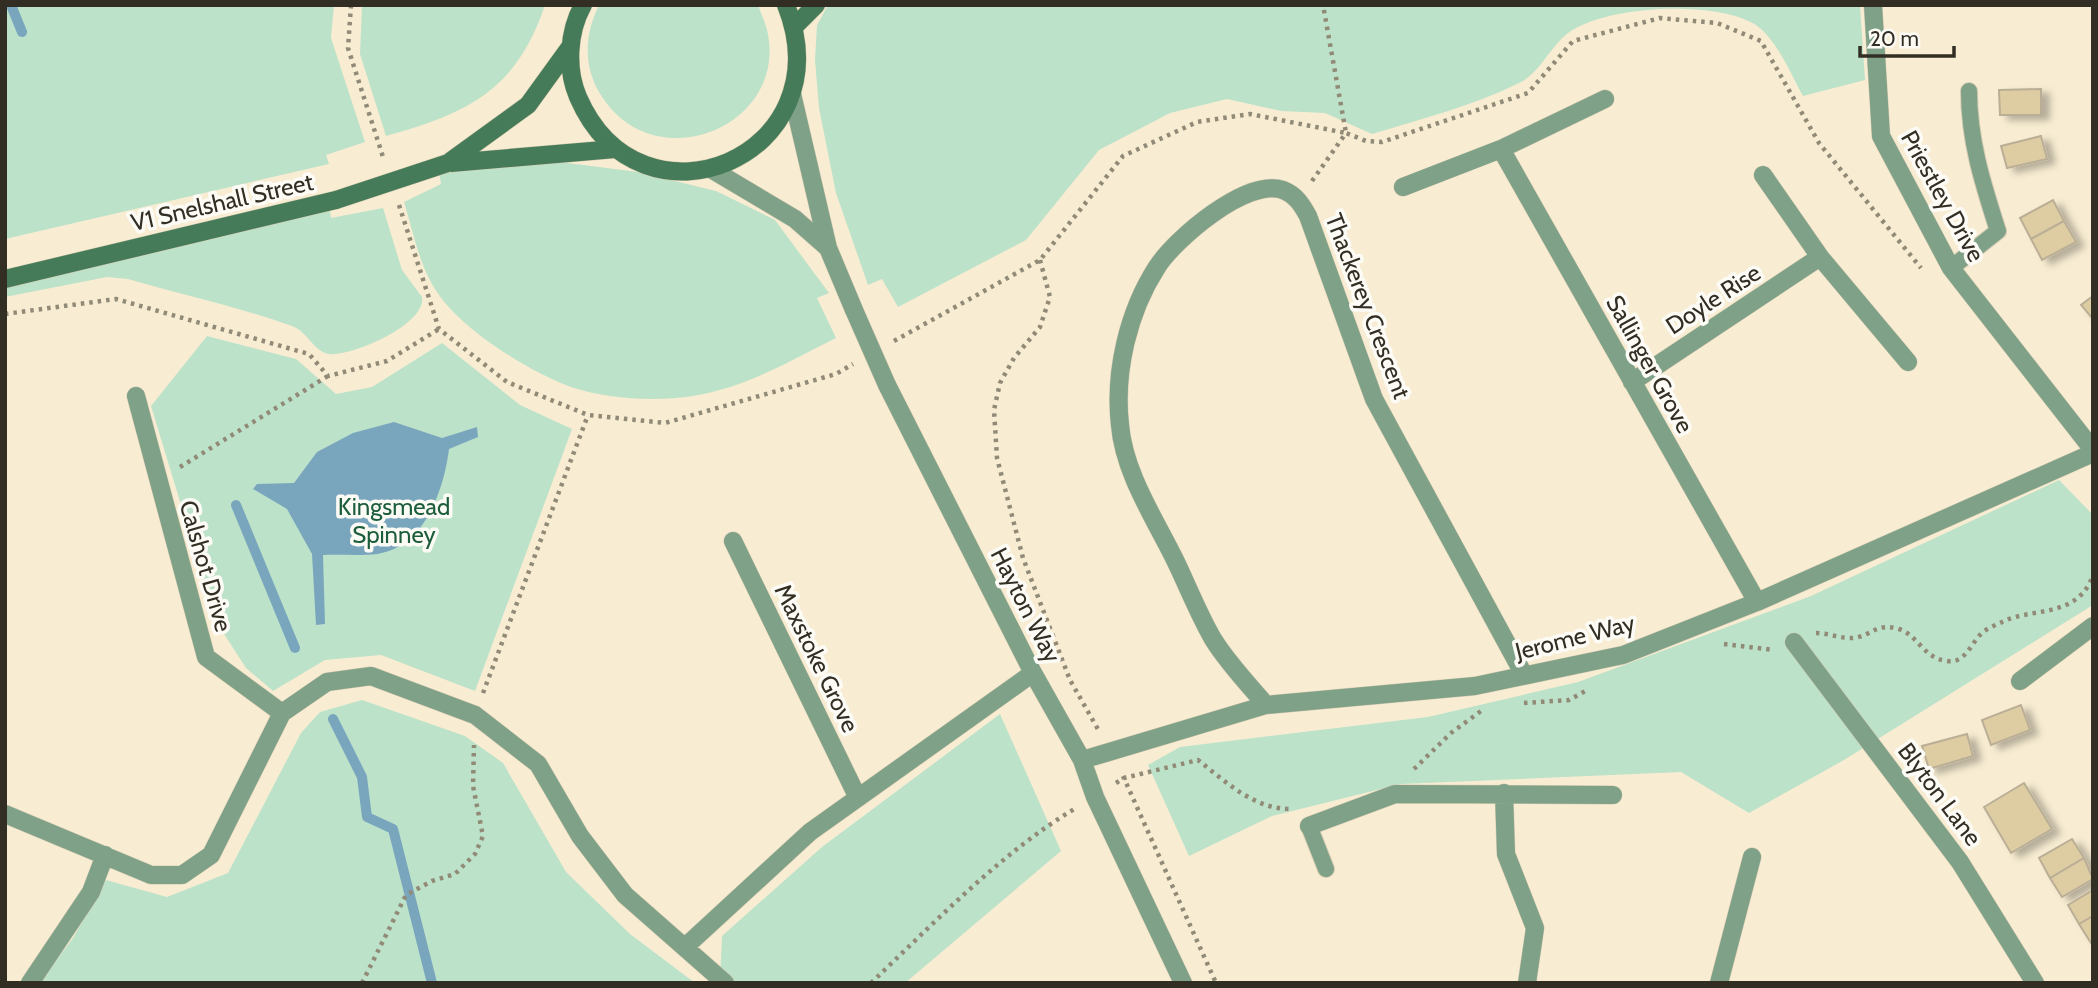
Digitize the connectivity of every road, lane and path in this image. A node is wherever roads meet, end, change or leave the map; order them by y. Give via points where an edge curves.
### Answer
1 (351, 5) edge
2 (583, 5) edge
3 (786, 5) edge
4 (816, 5) edge
5 (1323, 5) edge
6 (1874, 5) edge
7 (794, 27) junction
8 (570, 47) junction
9 (1969, 91) dead end
10 (792, 94) junction
11 (1605, 99) dead end
12 (1346, 133) junction
13 (615, 149) junction
14 (1501, 149) junction
15 (385, 163) dead end
16 (448, 163) junction
17 (711, 169) junction
18 (1763, 175) dead end
19 (1404, 187) dead end
20 (1299, 200) junction
21 (398, 202) dead end
22 (828, 248) junction
23 (1820, 257) junction
24 (1040, 260) junction
25 (1951, 268) junction
26 (5, 279) edge
27 (5, 314) edge
28 (439, 330) junction
29 (884, 347) dead end
30 (860, 360) dead end
31 (1908, 362) dead end
32 (328, 376) junction
33 (1632, 382) junction
34 (136, 396) dead end
35 (588, 415) junction
36 (2093, 451) edge
37 (157, 481) junction
38 (733, 541) dead end
39 (2093, 575) edge
40 (1756, 602) junction
41 (2093, 626) edge
42 (1794, 642) junction
43 (1719, 645) dead end
44 (1033, 673) junction
45 (1524, 675) junction
46 (2020, 681) dead end
47 (1591, 688) dead end
48 (1518, 703) dead end
49 (1266, 705) junction
50 (1489, 709) dead end
51 (282, 713) junction
52 (475, 715) junction
53 (1109, 749) junction
54 (1082, 760) junction
55 (1411, 771) dead end
56 (1124, 778) junction
57 (1504, 793) junction
58 (1613, 795) dead end
59 (858, 797) junction
60 (1095, 797) junction
61 (1298, 809) dead end
62 (5, 814) edge
63 (1309, 826) joint
64 (105, 855) junction
65 (1752, 857) dead end
66 (1326, 869) dead end
67 (685, 947) junction
68 (30, 983) edge
69 (362, 983) edge
70 (725, 983) edge
71 (871, 983) edge
72 (1183, 983) edge
73 (1216, 983) edge
74 (1527, 983) edge
75 (1719, 983) edge
76 (2035, 983) edge

1 - 15 path via 348,48
2 - 8 street
3 - 7 street
4 - 7 street
5 - 12 path
6 - 25 street, Priestley Drive via 1881,136
7 - 10 street via 798,50
8 - 13 street via 573,85 588,121
8 - 16 street, V1 Snelshall Street via 528,105
9 - 25 lane via 1969,124 1977,164 1998,230
10 - 17 street via 774,128 746,154
10 - 22 street, Hayton Way
11 - 14 street
12 - 20 path
12 - 24 path via 1250,114 1197,122 1123,156
13 - 16 street, V1 Snelshall Street
13 - 17 street via 644,165 677,172
14 - 19 street
14 - 33 street, Sallinger Grove
16 - 26 street, V1 Snelshall Street, bridge via 336,200
17 - 22 street, Hayton Way via 795,219
18 - 23 street
20 - 45 street, Thackerey Crescent via 1374,399
20 - 49 street, Thackerey Crescent via 1282,189 1262,190 1232,201 1193,226 1157,267 1139,304 1123,351 1119,384 1119,426 1128,464 1213,639
21 - 28 path
22 - 44 street, Hayton Way, bridge via 887,385
23 - 31 street
23 - 33 street, Doyle Rise
24 - 29 path
24 - 53 path via 1050,297 1040,327 1000,383 994,410 997,458 1023,558 1070,680
25 - 36 street, Priestley Drive
27 - 32 path via 116,299 309,354
28 - 32 path via 387,362
28 - 35 path via 507,382
30 - 35 path via 836,374 665,423
32 - 37 path
33 - 40 street, Sallinger Grove
34 - 37 street, Calshot Drive
35 - 52 path
36 - 40 street, Jerome Way
37 - 51 street, Calshot Drive via 206,657
38 - 59 street, Maxstoke Grove
39 - 42 path via 2068,604 2041,615 2007,619 1983,632 1963,657 1950,662 1930,656 1902,629 1880,626 1853,638 1806,633
40 - 45 street, Jerome Way via 1623,655
41 - 46 street
42 - 43 path via 1772,651
42 - 76 street, Blyton Lane via 1960,862
44 - 54 street, Hayton Way
44 - 59 street
45 - 49 street, Jerome Way via 1475,686
47 - 48 path via 1569,701
49 - 53 street, Jerome Way
50 - 55 path via 1451,733
51 - 52 street via 327,682 371,676
51 - 64 street via 211,855 183,875 150,875
52 - 67 street via 538,764 580,836 625,895
52 - 69 path via 473,786 483,836 475,854 455,874 406,895
53 - 54 street, Jerome Way
53 - 56 path
54 - 60 street, Hayton Way
56 - 60 path
56 - 61 path via 1198,761 1233,788 1272,809
56 - 73 path
57 - 58 street
57 - 63 street via 1395,793
57 - 74 street via 1506,854 1535,928
59 - 67 street via 810,832
60 - 71 path via 1036,836
60 - 72 street, Hayton Way
62 - 64 street
63 - 66 lane
64 - 68 street via 91,892
65 - 75 street
67 - 70 street

